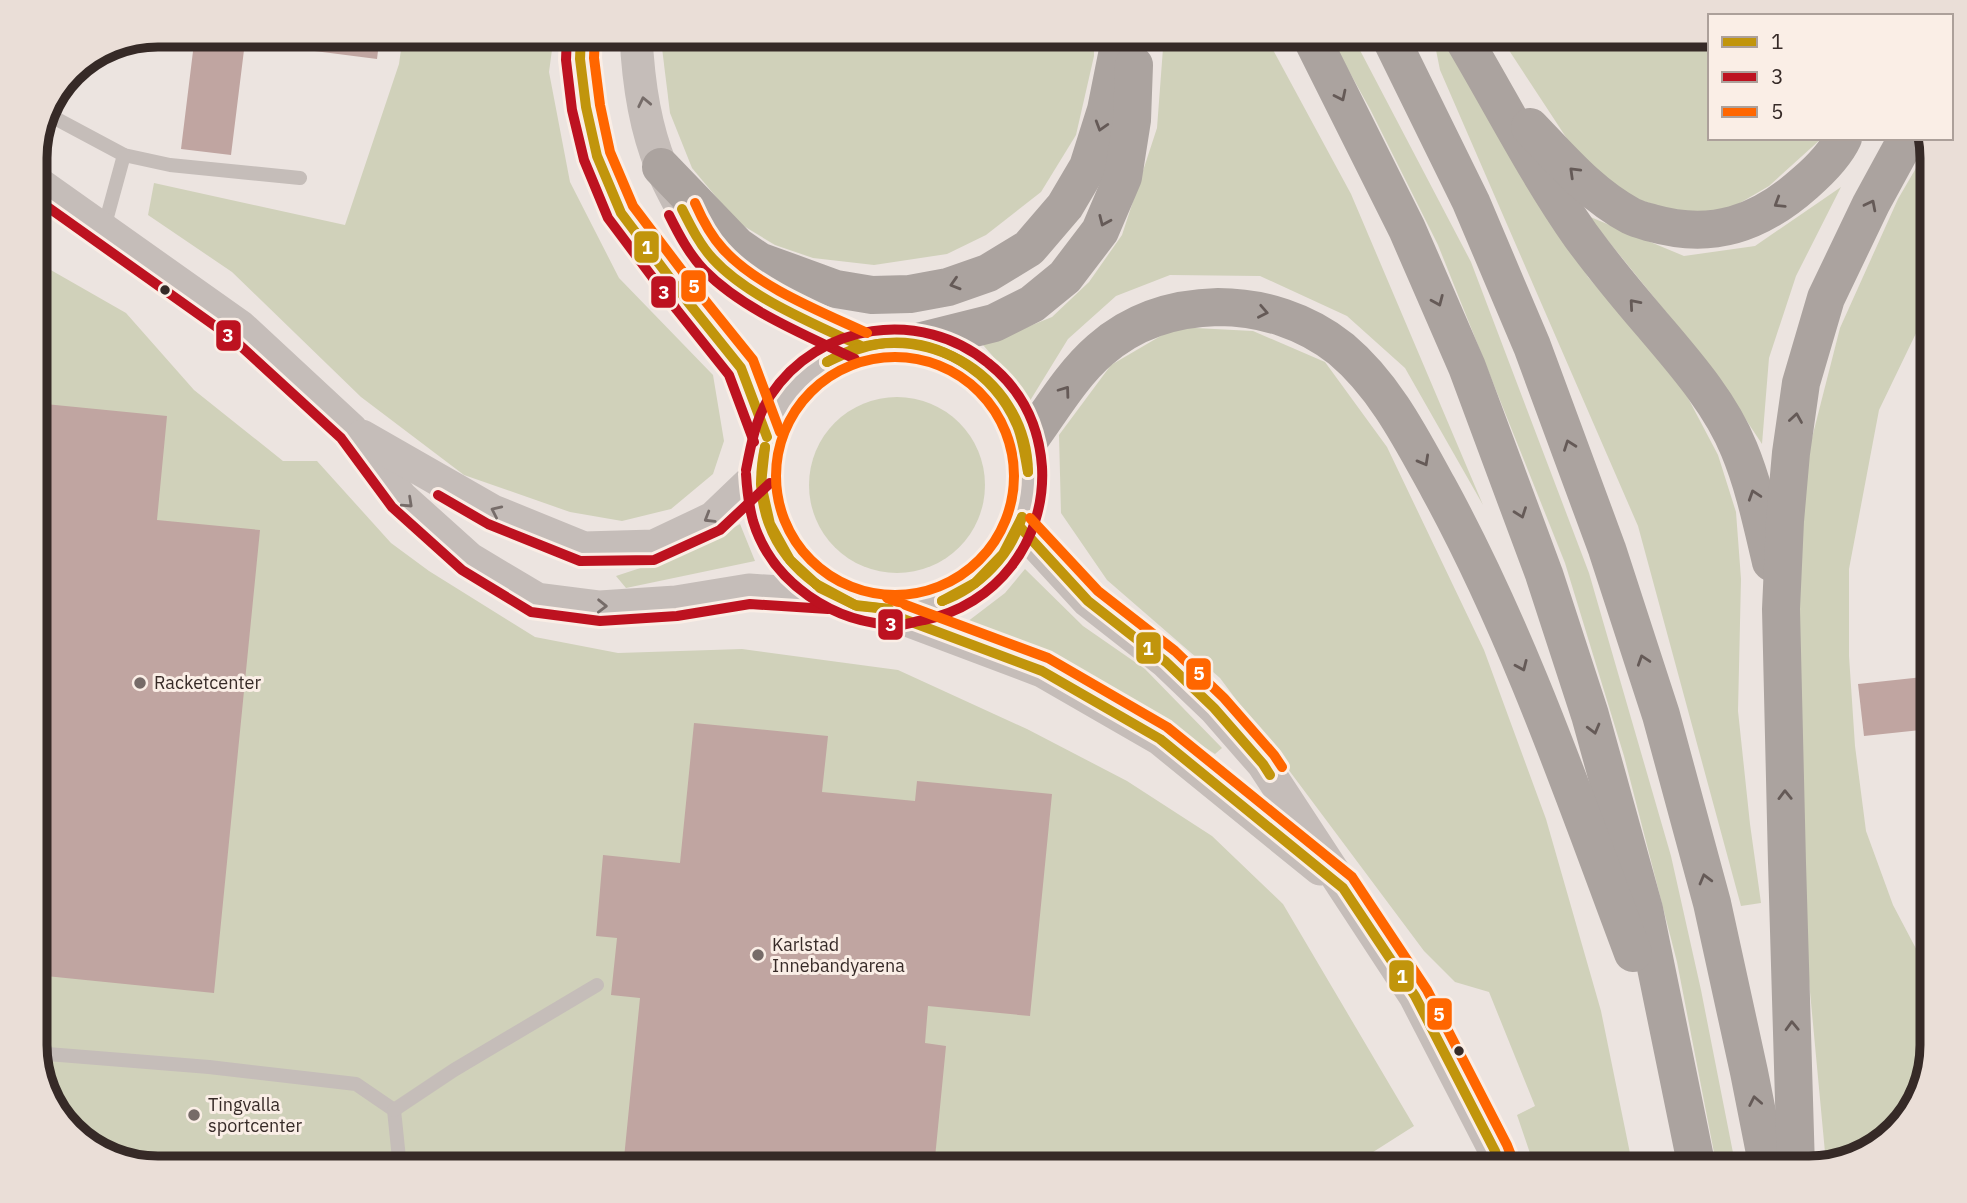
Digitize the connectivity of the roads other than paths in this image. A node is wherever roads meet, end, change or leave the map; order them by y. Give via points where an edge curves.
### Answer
1 (580, 47) edge
2 (637, 47) edge
3 (1119, 47) edge
4 (1134, 47) edge
5 (1316, 47) edge
6 (1395, 47) edge
7 (1468, 47) edge
8 (1492, 87) junction
9 (55, 118) edge
10 (1842, 140) edge
11 (1906, 140) edge
12 (124, 155) junction
13 (661, 167) junction
14 (300, 178) dead end
15 (47, 190) edge
16 (104, 230) junction
17 (914, 343) junction
18 (861, 346) junction
19 (351, 429) junction
20 (766, 437) junction
21 (1026, 446) junction
22 (760, 473) junction
23 (1020, 527) junction
24 (829, 595) junction
25 (1781, 608) junction
26 (882, 611) junction
27 (1343, 888) junction
28 (597, 985) dead end
29 (47, 1054) edge
30 (1680, 1080) junction
31 (394, 1110) junction
32 (399, 1156) edge
33 (1497, 1156) edge
34 (1695, 1156) edge
35 (1766, 1156) edge
36 (1797, 1156) edge

1 - 20 street via 586,107 597,156 621,213 741,368
13 -> 2 street via 651,139
3 -> 13 highway via 1088,167 1065,206 1029,248 988,273 948,287 872,295 836,289 759,261 737,246
4 -> 17 highway via 1131,131 1123,177 1101,231 1065,277 1032,304 994,323
5 -> 30 highway via 1413,242 1467,367 1544,574 1590,715 1644,909
35 -> 6 highway via 1712,903 1661,715 1607,549 1532,346 1481,226
7 - 8 highway
10 -> 8 highway via 1814,176 1786,200 1753,218 1722,228 1690,231 1633,217 1599,195
25 -> 8 highway via 1758,505 1739,449 1718,408 1582,237
9 - 12 lane
25 -> 11 highway via 1791,453 1801,383 1826,298
12 - 14 lane via 170,165
12 - 16 lane
13 - 18 street via 692,230 720,266 763,297
15 - 16 street
16 - 19 street via 241,327
17 - 18 street
17 - 21 street via 952,355 985,377 1011,409
18 - 20 street via 820,365 787,396
22 -> 19 street via 713,518 654,546 584,548 494,511
19 -> 24 street via 401,497 470,559 537,599 600,607 677,602 749,590
20 - 22 street
21 - 23 street via 1028,487
21 -> 30 highway via 1100,350 1164,313 1195,307 1271,313 1340,348 1403,422 1468,541 1546,720
22 - 24 street via 764,510 778,544 800,572
23 - 26 street via 997,564 964,592 925,608
23 - 27 street via 1088,601 1214,708 1263,764
24 - 26 street
36 -> 25 highway
26 - 27 street via 1042,671 1160,739
27 - 33 street via 1415,996
28 - 31 lane
29 - 31 lane via 356,1084
30 - 34 highway
31 - 32 lane

